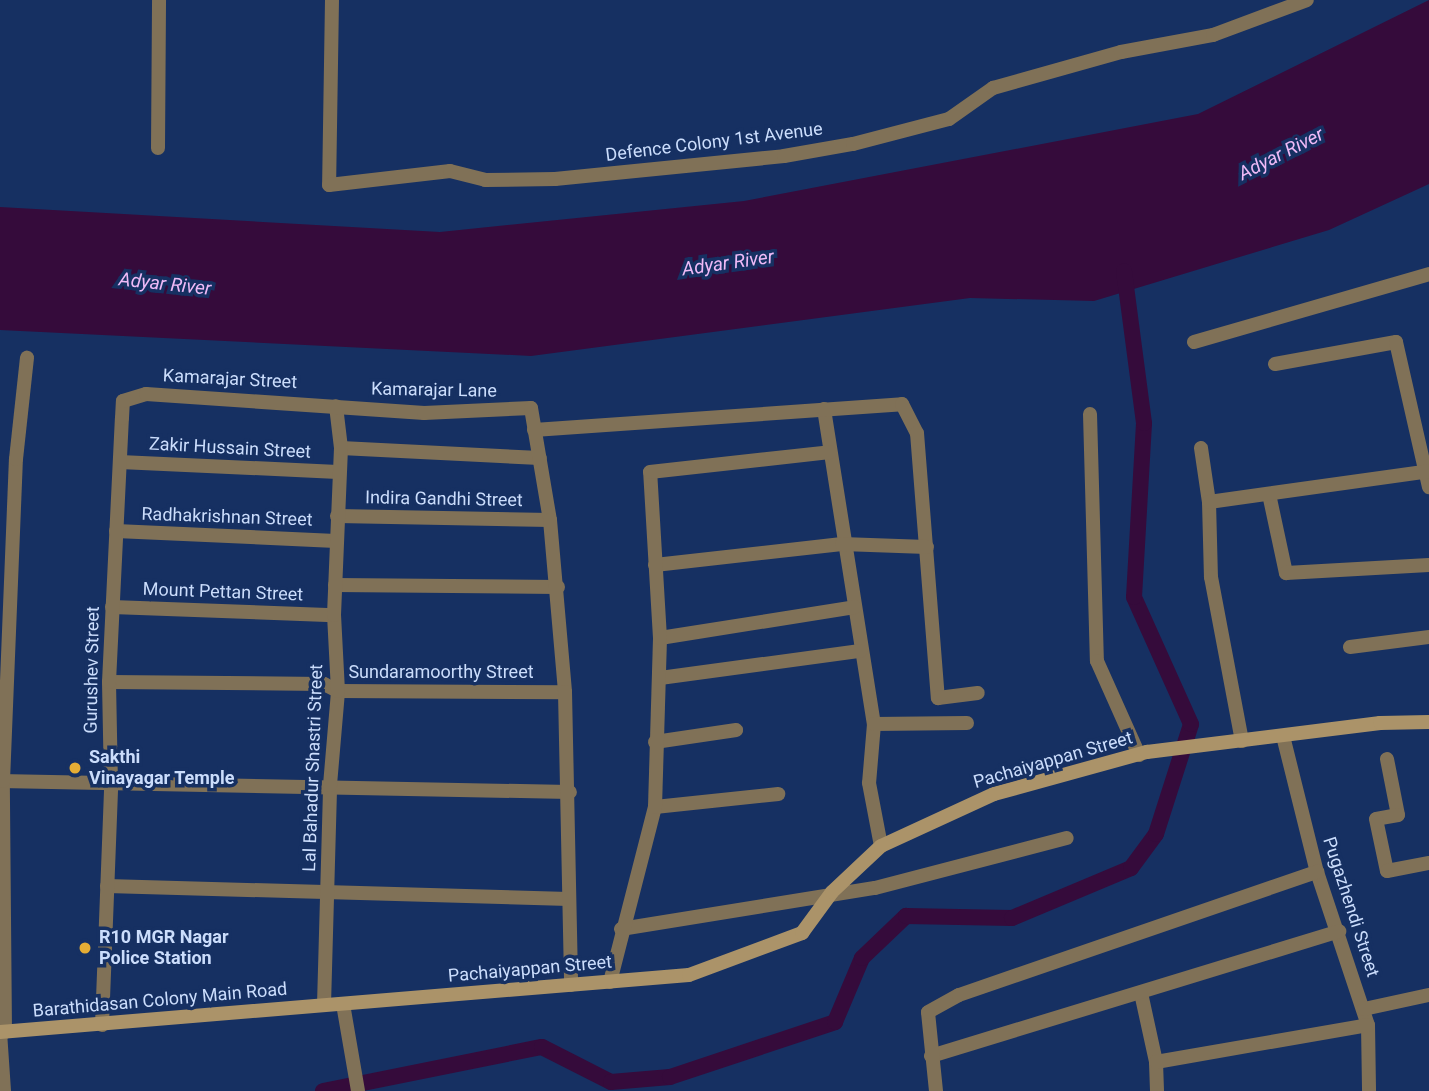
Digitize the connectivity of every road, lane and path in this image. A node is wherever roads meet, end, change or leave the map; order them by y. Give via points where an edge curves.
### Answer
1 (159, 0) edge
2 (332, 0) edge
3 (1307, 0) edge
4 (158, 148) dead end
5 (1429, 274) edge
6 (1194, 342) dead end
7 (27, 358) dead end
8 (1275, 364) dead end
9 (123, 401) joint
10 (336, 406) junction
11 (824, 409) junction
12 (1090, 414) dead end
13 (534, 430) junction
14 (341, 448) junction
15 (1202, 448) dead end
16 (830, 452) junction
17 (540, 458) junction
18 (120, 462) junction
19 (338, 472) junction
20 (1428, 472) edge
21 (1429, 487) edge
22 (1269, 494) junction
23 (1209, 502) junction
24 (337, 516) junction
25 (550, 520) junction
26 (116, 531) junction
27 (336, 541) junction
28 (842, 544) junction
29 (927, 547) junction
30 (655, 565) junction
31 (1429, 565) edge
32 (335, 585) junction
33 (558, 587) junction
34 (112, 607) junction
35 (855, 607) junction
36 (334, 615) junction
37 (1429, 637) edge
38 (660, 638) junction
39 (1350, 647) dead end
40 (860, 651) junction
41 (660, 678) junction
42 (108, 682) junction
43 (338, 691) junction
44 (565, 692) junction
45 (978, 693) dead end
46 (1429, 722) edge
47 (967, 723) dead end
48 (874, 724) junction
49 (736, 730) dead end
50 (1283, 736) junction
51 (1236, 741) junction
52 (655, 742) junction
53 (1143, 754) junction
54 (1387, 759) dead end
55 (2, 781) edge
56 (330, 785) junction
57 (111, 786) junction
58 (570, 792) junction
59 (778, 794) dead end
60 (655, 807) junction
61 (1067, 838) dead end
62 (881, 846) junction
63 (1429, 863) edge
64 (1317, 872) junction
65 (107, 886) junction
66 (328, 892) junction
67 (832, 892) junction
68 (569, 899) junction
69 (2, 927) edge
70 (621, 929) junction
71 (1339, 932) junction
72 (610, 982) junction
73 (571, 985) junction
74 (1141, 993) junction
75 (1429, 995) edge
76 (343, 1004) junction
77 (324, 1005) junction
78 (1364, 1009) junction
79 (102, 1025) junction
80 (1368, 1025) junction
81 (2, 1032) edge
82 (931, 1056) junction
83 (1156, 1062) junction
84 (4, 1091) edge
85 (358, 1091) edge
86 (936, 1091) edge
87 (1157, 1091) edge
88 (1369, 1091) edge

1 - 4 street
2 - 3 street, Defence Colony 1st Avenue via 329,185 450,172 485,180 555,179 784,156 853,144 948,119 993,88 1121,52 1213,35
5 - 6 street
7 - 55 street via 16,458
8 - 20 street via 1396,342
9 - 10 street, Kamarajar Street via 146,394
9 - 18 street, Gurushev Street
10 - 13 street, Kamarajar Lane via 425,413 531,408
10 - 14 street, Lal Bahadur Shastri Street
11 - 13 street
11 - 16 street
11 - 29 street via 902,404 917,433
12 - 53 street via 1097,661
13 - 17 street
14 - 17 street
14 - 19 street, Lal Bahadur Shastri Street
15 - 23 street
16 - 28 street
16 - 30 street via 650,472
17 - 25 street
18 - 19 street, Zakir Hussain Street
18 - 26 street, Gurushev Street
19 - 24 street, Lal Bahadur Shastri Street
20 - 21 street
20 - 22 street
22 - 23 street
22 - 31 street via 1286,573
23 - 51 street via 1211,577
24 - 25 street, Indira Gandhi Street
24 - 27 street, Lal Bahadur Shastri Street
25 - 33 street
26 - 27 street, Radhakrishnan Street
26 - 34 street, Gurushev Street
27 - 32 street, Lal Bahadur Shastri Street
28 - 29 street
28 - 30 street
28 - 35 street
29 - 45 street via 938,698
30 - 38 street
32 - 33 street
32 - 36 street, Lal Bahadur Shastri Street
33 - 44 street
34 - 36 street, Mount Pettan Street
34 - 42 street, Gurushev Street
35 - 38 street
35 - 40 street
36 - 43 street, Lal Bahadur Shastri Street
37 - 39 street
38 - 41 street
40 - 41 street
40 - 48 street
41 - 52 street
42 - 43 street, Sundaramoorthy Street via 324,684
42 - 57 street, Gurushev Street
43 - 44 street, Sundaramoorthy Street
43 - 56 street, Lal Bahadur Shastri Street
44 - 58 street
46 - 50 main road, Pachaiyappan Street via 1380,723
47 - 48 street
48 - 62 street via 869,783
49 - 52 street
50 - 51 main road, Pachaiyappan Street
50 - 64 street, Pugazhendi Street
51 - 53 main road, Pachaiyappan Street
52 - 60 street
53 - 62 main road, Pachaiyappan Street via 994,794
54 - 63 street via 1398,816 1376,819 1387,872
55 - 57 street
55 - 69 street
56 - 57 street
56 - 58 street
56 - 66 street, Lal Bahadur Shastri Street
57 - 65 street, Gurushev Street
58 - 68 street
59 - 60 street
60 - 70 street
61 - 67 street via 875,888
62 - 67 main road, Pachaiyappan Street
64 - 71 street, Pugazhendi Street
64 - 82 street via 959,995 928,1012
65 - 66 street
65 - 79 street, Gurushev Street
66 - 68 street
66 - 77 street, Lal Bahadur Shastri Street
67 - 70 street
67 - 72 main road, Pachaiyappan Street via 802,933 753,955 689,975
68 - 73 street
69 - 81 street
70 - 72 street
71 - 74 street
71 - 78 street, Pugazhendi Street
72 - 73 main road, Pachaiyappan Street
73 - 76 main road, Pachaiyappan Street
74 - 82 street
74 - 83 street
75 - 78 street
76 - 77 main road, Pachaiyappan Street
76 - 85 street
77 - 79 main road, Barathidasan Colony Main Road
78 - 80 street, Pugazhendi Street
79 - 81 main road, Barathidasan Colony Main Road
80 - 83 street
80 - 88 street, Pugazhendi Street
81 - 84 street
82 - 86 street
83 - 87 street

